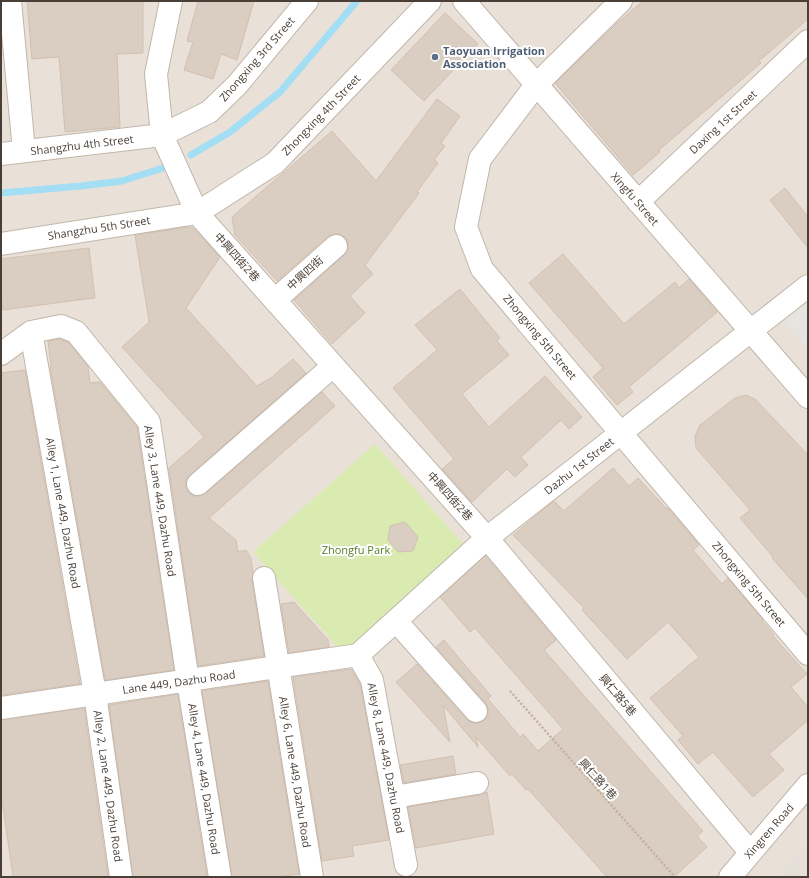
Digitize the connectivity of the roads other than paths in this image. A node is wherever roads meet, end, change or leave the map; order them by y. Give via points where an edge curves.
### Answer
1 (10, 1) edge
2 (171, 1) edge
3 (307, 1) edge
4 (430, 1) edge
5 (464, 1) edge
6 (621, 1) edge
7 (808, 42) edge
8 (536, 85) junction
9 (162, 135) junction
10 (24, 151) junction
11 (1, 154) edge
12 (638, 202) junction
13 (197, 213) junction
14 (1, 244) edge
15 (336, 246) dead end
16 (808, 286) edge
17 (275, 300) junction
18 (31, 332) junction
19 (750, 332) junction
20 (1, 354) edge
21 (333, 366) junction
22 (808, 397) edge
23 (621, 433) junction
24 (198, 484) dead end
25 (487, 538) junction
26 (264, 578) dead end
27 (396, 621) junction
28 (808, 654) edge
29 (358, 655) junction
30 (278, 667) junction
31 (188, 681) junction
32 (95, 694) junction
33 (1, 708) edge
34 (476, 711) dead end
35 (477, 783) dead end
36 (808, 785) edge
37 (394, 797) junction
38 (750, 852) junction
39 (406, 865) dead end
40 (121, 877) edge
41 (220, 877) edge
42 (312, 877) edge
43 (730, 877) edge

1 - 10 street
2 - 9 street, 中興四街2巷 via 156,74
3 - 9 street, Zhongxing 3rd Street via 237,85 209,112
4 - 13 street, Zhongxing 4th Street via 275,163
5 - 8 street, Xingfu Street
6 - 8 street, Zhongxing 5th Street
7 - 12 street, Daxing 1st Street
8 - 12 street, Xingfu Street
8 - 23 street, Zhongxing 5th Street via 480,159 466,227 482,269
9 - 10 street, Shangzhu 4th Street
9 - 13 street, 中興四街2巷
10 - 11 street, Shangzhu 4th Street
12 - 19 street, Xingfu Street
13 - 14 street, Shangzhu 5th Street
13 - 17 street, 中興四街2巷
15 - 17 street, 中興四街
16 - 19 street, Dazhu 1st Street
17 - 21 street, 中興四街2巷
18 - 20 street, Alley 3, Lane 449, Dazhu Road
18 - 31 street, Alley 3, Lane 449, Dazhu Road via 61,326 76,332 149,422
18 - 32 street, Alley 1, Lane 449, Dazhu Road
19 - 22 street, Xingfu Street
19 - 23 street, Dazhu 1st Street
21 - 24 street
21 - 25 street, 中興四街2巷
23 - 25 street, Dazhu 1st Street
23 - 28 street, Zhongxing 5th Street
25 - 27 street, Dazhu 1st Street
25 - 38 street, 興仁路5巷
26 - 30 street, Alley 6, Lane 449, Dazhu Road
27 - 29 street, Dazhu 1st Street
27 - 34 street
29 - 30 street, Lane 449, Dazhu Road
29 - 37 street, Alley 8, Lane 449, Dazhu Road via 372,680
30 - 31 street, Lane 449, Dazhu Road
30 - 42 street, Alley 6, Lane 449, Dazhu Road
31 - 32 street, Lane 449, Dazhu Road
31 - 41 street, Alley 4, Lane 449, Dazhu Road
32 - 33 street, Lane 449, Dazhu Road
32 - 40 street, Alley 2, Lane 449, Dazhu Road
35 - 37 street
36 - 38 street, Xingren Road
37 - 39 street, Alley 8, Lane 449, Dazhu Road
38 - 43 street, Xingren Road

